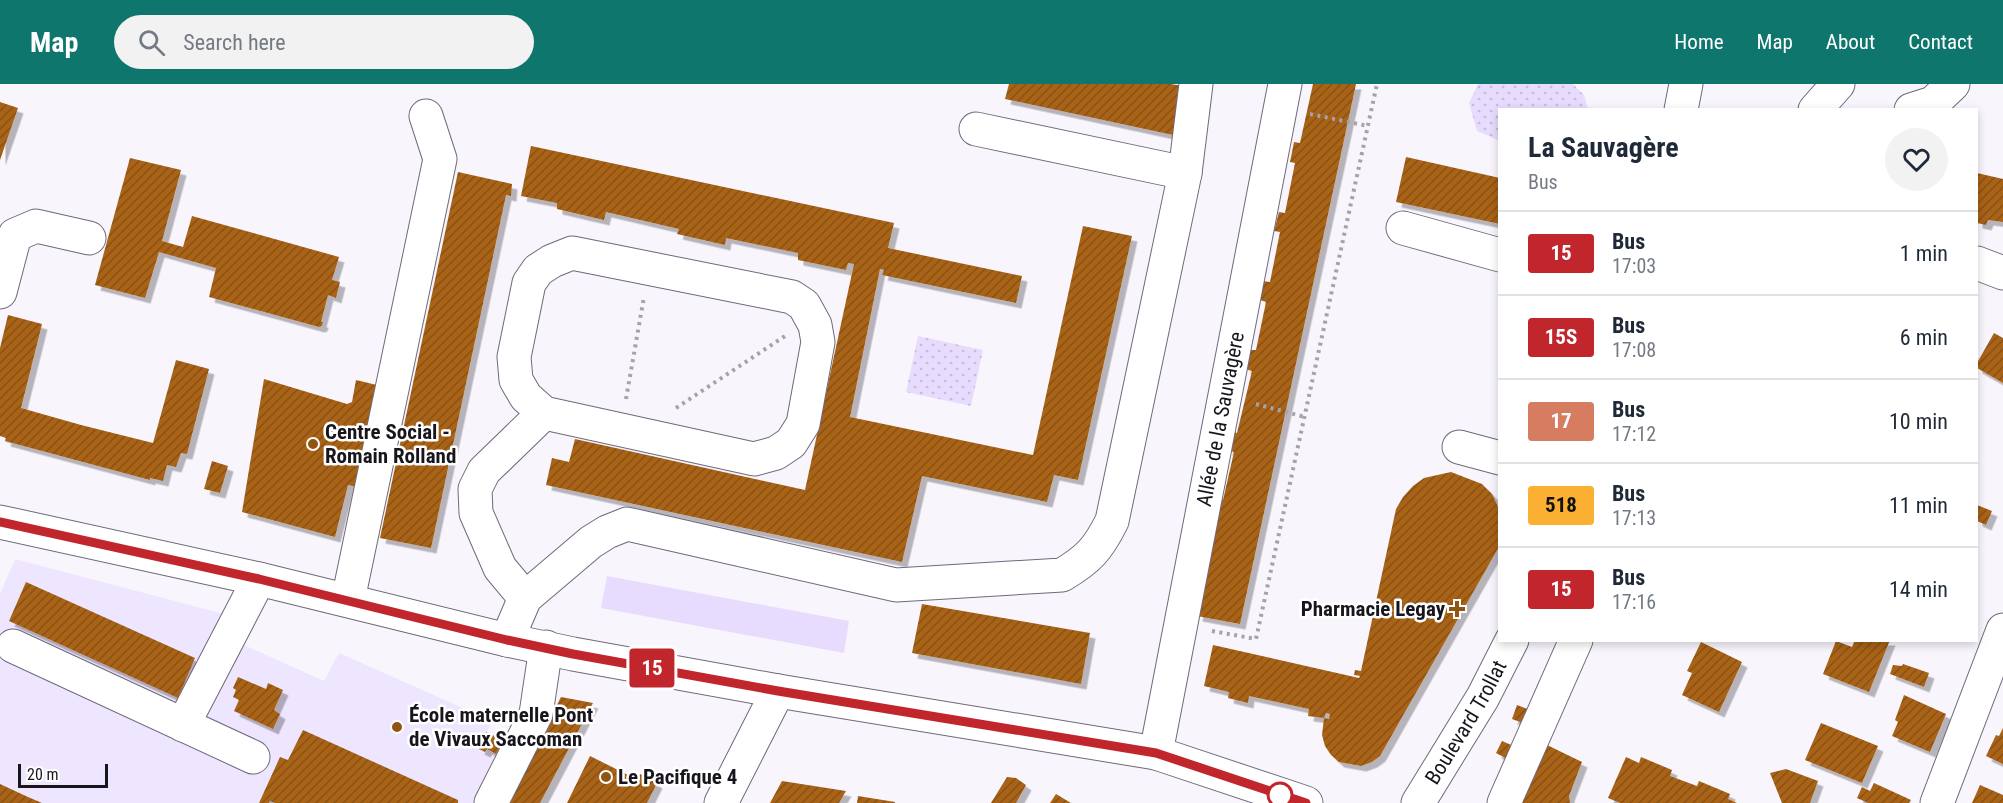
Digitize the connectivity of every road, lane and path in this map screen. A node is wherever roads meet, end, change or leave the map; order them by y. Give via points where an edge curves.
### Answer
1 (1196, 84) edge
2 (1377, 84) edge
3 (1686, 84) edge
4 (1838, 84) edge
5 (1953, 84) edge
6 (1283, 97) edge
7 (1681, 108) edge
8 (1817, 108) edge
9 (1917, 108) edge
10 (426, 116) dead end
11 (1368, 126) junction
12 (976, 129) dead end
13 (1185, 173) junction
14 (1403, 228) dead end
15 (89, 238) dead end
16 (1498, 254) edge
17 (1978, 264) edge
18 (650, 269) junction
19 (2003, 273) edge
20 (0, 292) edge
21 (812, 319) junction
22 (1225, 398) junction
23 (544, 413) junction
24 (1305, 417) junction
25 (629, 431) junction
26 (1459, 447) dead end
27 (1498, 457) edge
28 (0, 522) edge
29 (259, 579) junction
30 (525, 598) junction
31 (348, 600) junction
32 (1181, 625) junction
33 (2003, 630) edge
34 (507, 640) junction
35 (1511, 642) edge
36 (1575, 642) edge
37 (13, 646) dead end
38 (546, 647) junction
39 (778, 691) junction
40 (183, 725) junction
41 (1156, 753) junction
42 (253, 757) dead end
43 (491, 803) edge
44 (721, 803) edge
45 (1306, 803) edge
46 (1418, 803) edge
47 (1504, 803) edge
48 (1937, 803) edge

1 - 13 street
2 - 11 path
3 - 7 street
4 - 8 street
5 - 9 street via 1933,103
6 - 11 path
6 - 22 street, Allée de la Sauvagère
10 - 31 street via 440,159
11 - 24 path
12 - 13 street
13 - 30 street via 1112,521 1101,543 1083,562 1062,575 896,585 627,524 591,542
14 - 16 street
15 - 20 street via 36,226 15,235
17 - 19 street
18 - 21 street via 792,297 804,305
18 - 23 street via 572,253 538,270 529,283 514,357 516,380 526,397
18 - 25 path
21 - 25 path
21 - 25 street via 818,342 804,424 791,442 776,453 754,459
22 - 24 path
22 - 32 street, Allée de la Sauvagère
23 - 25 street
23 - 30 street via 484,471 475,489 476,513 500,568
24 - 32 path via 1256,639
26 - 27 street
28 - 29 street
29 - 31 street
29 - 40 street
30 - 34 street
31 - 34 street
32 - 41 street, Allée de la Sauvagère
33 - 48 street
34 - 38 street
35 - 46 street, Boulevard Trollat via 1483,697
36 - 47 street
37 - 40 street
38 - 39 street
38 - 43 street via 537,714
39 - 41 street
39 - 44 street
40 - 42 street
41 - 45 street

